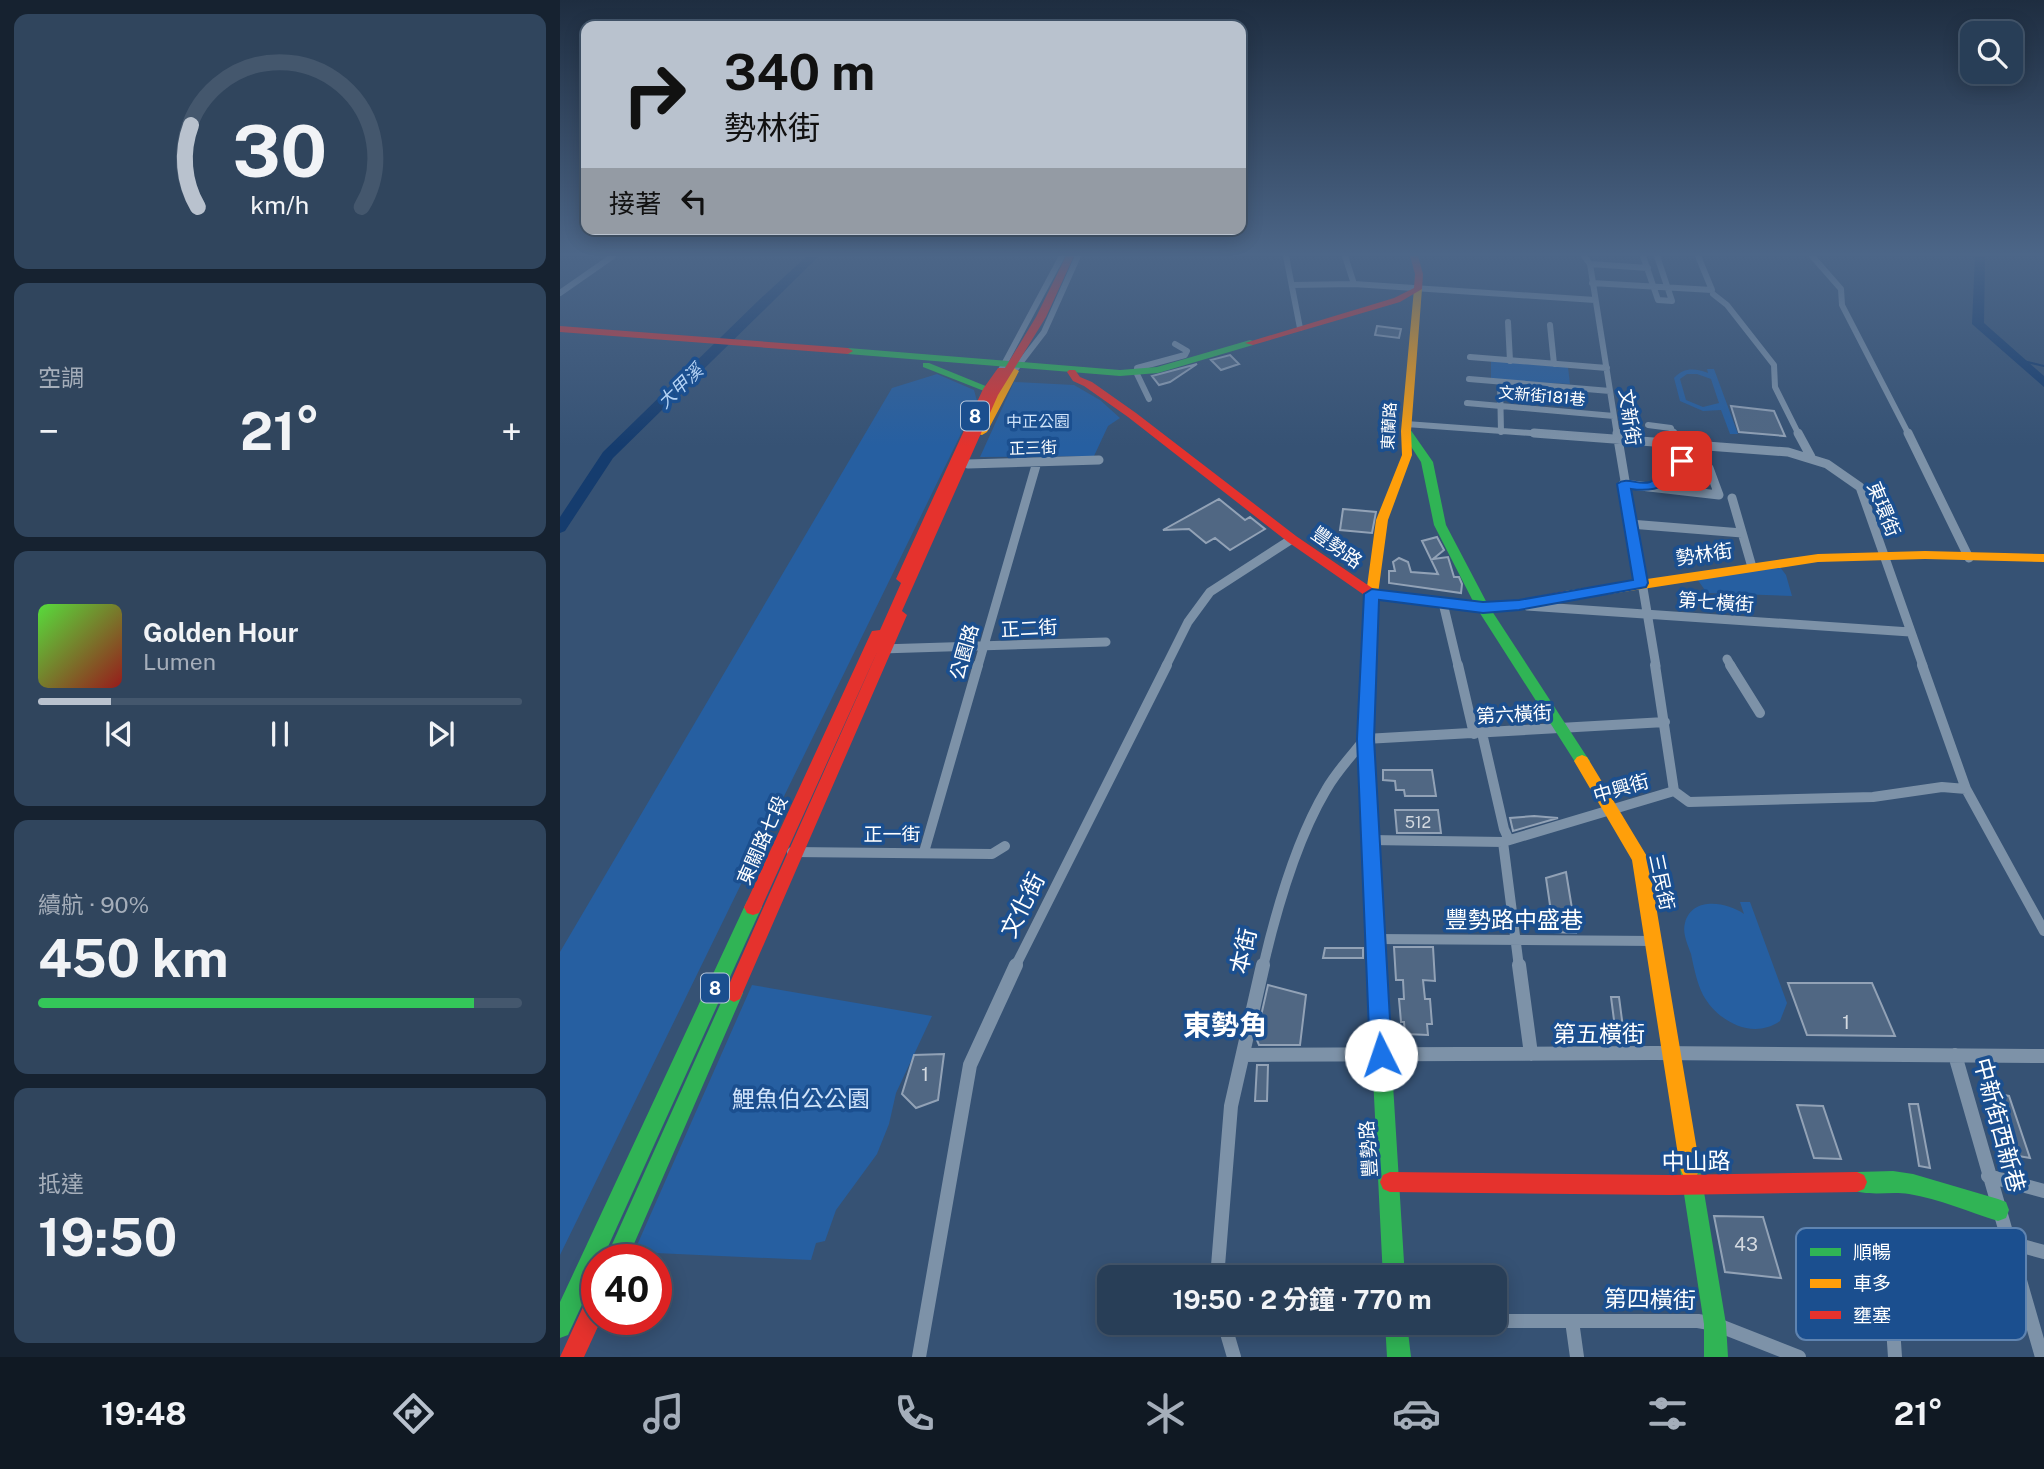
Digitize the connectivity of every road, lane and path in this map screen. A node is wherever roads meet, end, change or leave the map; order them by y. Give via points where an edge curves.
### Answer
1 (1037, 319) edge
2 (1040, 319) edge
3 (1049, 319) edge
4 (1298, 319) edge
5 (1330, 319) edge
6 (1415, 319) edge
7 (1598, 319) edge
8 (1739, 319) edge
9 (1850, 319) edge
10 (1508, 322) dead end
11 (1550, 325) dead end
12 (1300, 328) junction
13 (560, 329) edge
14 (560, 336) edge
15 (1175, 344) dead end
16 (1470, 357) dead end
17 (1510, 360) junction
18 (918, 361) junction
19 (1554, 364) junction
20 (1011, 367) junction
21 (1607, 368) junction
22 (1072, 372) junction
23 (1136, 374) junction
24 (1469, 379) dead end
25 (1500, 383) junction
26 (988, 389) junction
27 (1610, 391) junction
28 (1149, 398) dead end
29 (1467, 403) dead end
30 (1501, 407) junction
31 (1614, 416) junction
32 (982, 417) junction
33 (1648, 425) dead end
34 (1406, 427) junction
35 (1502, 432) junction
36 (1617, 440) junction
37 (1677, 444) junction
38 (1811, 457) junction
39 (1099, 460) dead end
40 (1037, 462) junction
41 (965, 464) junction
42 (1709, 468) dead end
43 (1623, 484) junction
44 (1649, 488) junction
45 (1732, 498) dead end
46 (1630, 524) junction
47 (1742, 533) junction
48 (1292, 539) junction
49 (1884, 556) junction
50 (1969, 558) junction
51 (2044, 558) edge
52 (1752, 567) junction
53 (1641, 583) junction
54 (1372, 594) junction
55 (1443, 603) junction
56 (1519, 605) junction
57 (1483, 607) junction
58 (1646, 615) junction
59 (1910, 632) junction
60 (885, 633) junction
61 (1106, 642) dead end
62 (984, 647) junction
63 (887, 649) junction
64 (870, 650) junction
65 (1727, 659) dead end
66 (1760, 713) dead end
67 (1665, 722) junction
68 (1560, 729) junction
69 (1478, 733) junction
70 (1365, 739) junction
71 (813, 772) junction
72 (831, 773) junction
73 (1966, 789) junction
74 (1674, 791) junction
75 (1612, 808) junction
76 (1370, 840) junction
77 (1506, 841) junction
78 (1004, 846) dead end
79 (778, 851) junction
80 (796, 852) junction
81 (924, 852) junction
82 (2044, 930) edge
83 (1374, 939) junction
84 (1516, 940) junction
85 (1654, 941) junction
86 (1531, 1054) junction
87 (1671, 1054) junction
88 (1242, 1055) junction
89 (1381, 1055) junction
90 (1955, 1055) junction
91 (2044, 1056) edge
92 (1988, 1176) junction
93 (1390, 1182) junction
94 (1694, 1185) junction
95 (2044, 1191) edge
96 (1998, 1210) junction
97 (2004, 1228) edge
98 (623, 1244) edge
99 (2026, 1247) edge
100 (2044, 1252) edge
101 (1218, 1265) edge
102 (1393, 1265) edge
103 (2026, 1303) edge
104 (1507, 1321) edge
105 (1572, 1321) junction
106 (1715, 1324) junction
107 (560, 1327) edge
108 (582, 1335) edge
109 (1228, 1335) edge
110 (1397, 1335) edge
111 (572, 1357) edge
112 (919, 1357) edge
113 (1234, 1357) edge
114 (1399, 1357) edge
115 (1577, 1357) edge
116 (1716, 1357) edge
117 (1799, 1357) edge
118 (2042, 1357) edge

1 - 20 street
2 - 41 main road via 998,385
3 - 20 street via 1045,330
4 - 12 street
5 - 12 main road
6 - 34 main road, 東蘭路
7 - 21 street, 文新街
8 - 38 street via 1774,365 1779,398
9 - 50 street
10 - 17 street
11 - 19 street
12 - 23 main road
13 - 18 main road
14 - 18 main road
15 - 23 street via 1187,351 1185,355 1137,368
16 - 17 street
17 - 19 street
18 - 20 main road, 豐勢路
18 - 26 main road
19 - 21 street
20 - 22 main road, 豐勢路
20 - 26 main road, 東關路七段 / 8
20 - 32 main road, 東關路七段 / 8
21 - 27 street, 文新街
22 - 23 main road
22 - 48 main road, 豐勢路
23 - 28 street
24 - 25 street
25 - 27 street
25 - 30 street
26 - 32 main road, 東關路七段 / 8
27 - 31 street, 文新街
29 - 30 street, 文新街181巷
30 - 31 street, 文新街181巷
30 - 35 street
31 - 36 street, 文新街
32 - 41 main road, 東關路七段 / 8
32 - 64 main road, 東關路七段 / 8
33 - 37 street via 1671,428
34 - 35 street, 東環街
34 - 54 main road, 東蘭路 via 1407,455 1382,520
34 - 57 main road, 三民街 via 1427,462 1440,525
35 - 36 street, 東環街
36 - 37 street, 東環街
36 - 43 street, 文新街
37 - 38 street, 東環街
37 - 44 street via 1682,461
38 - 49 street, 東環街 via 1839,470 1860,487
39 - 40 street, 正三街
40 - 41 street, 正三街
40 - 62 street, 公園路
41 - 60 main road
41 - 63 main road, 東關路七段 / 8
42 - 44 street via 1719,495
43 - 44 street
43 - 46 street, 文新街
45 - 47 street
46 - 47 street
46 - 53 street, 文新街
47 - 52 street
48 - 54 main road, 豐勢路
48 - 112 street, 文化街 via 1210,592 1188,622 970,1065
49 - 50 main road, 勢林街
49 - 52 main road, 勢林街
49 - 59 street, 東環街
50 - 51 main road, 勢林街
52 - 53 main road, 勢林街
53 - 56 main road, 勢林街
53 - 58 street, 文新街
54 - 55 main road, 勢林街
54 - 70 main road, 豐勢路
55 - 57 main road, 勢林街
55 - 69 street
56 - 57 main road, 勢林街
56 - 58 street, 第七橫街
57 - 68 main road, 三民街
58 - 59 street, 第七橫街
58 - 67 street, 文新街
59 - 73 street, 東環街
60 - 63 main road
60 - 64 main road
61 - 62 street, 正二街
62 - 63 street, 正二街
62 - 81 street, 公園路
63 - 64 street, 正二街
63 - 72 main road, 東關路七段 / 8
64 - 71 main road, 東關路七段 / 8
65 - 66 street
67 - 68 street, 第六橫街
67 - 74 street, 文新街
68 - 69 street, 第六橫街
68 - 75 main road, 三民街
69 - 70 street, 第六橫街
69 - 77 street
70 - 76 main road, 豐勢路
70 - 88 street, 本街 via 1326,789 1305,835 1272,927
71 - 72 street
71 - 79 main road, 東關路七段 / 8
72 - 80 main road, 東關路七段 / 8
73 - 74 street, 中興街 via 1942,787 1873,797 1689,802
73 - 82 street, 東環街
74 - 75 street, 中興街
75 - 77 street, 中興街
75 - 85 main road, 三民街 via 1640,858
76 - 77 street, 中興街
76 - 83 main road, 豐勢路
77 - 84 street
78 - 81 street, 正一街 via 992,854
79 - 80 street, 正一街
79 - 107 main road, 東關路七段 / 8
80 - 81 street, 正一街
80 - 98 main road, 東關路七段 / 8
83 - 84 street, 豐勢路中盛巷
83 - 89 main road, 豐勢路
84 - 85 street, 豐勢路中盛巷
84 - 86 street
85 - 87 main road, 三民街
86 - 87 street, 第五橫街
86 - 89 street, 第五橫街
87 - 90 street, 第五橫街
87 - 94 main road, 三民街
88 - 89 street, 第五橫街
88 - 101 street, 本街 via 1231,1105
89 - 93 main road, 豐勢路
90 - 91 street, 中新街西新巷
90 - 92 street, 中新街西新巷
92 - 95 street
92 - 96 street, 中新街西新巷
93 - 94 main road, 中山路
93 - 102 main road, 豐勢路
94 - 96 main road, 中山路 via 1893,1181
94 - 106 main road, 三民街
96 - 97 street, 中新街西新巷
99 - 100 street
103 - 118 street, 中新街西新巷
104 - 105 street, 第四橫街
105 - 106 street, 第四橫街
105 - 115 street
106 - 116 main road, 三民街
106 - 117 street, 第四橫街
108 - 111 main road
109 - 113 street
110 - 114 main road

